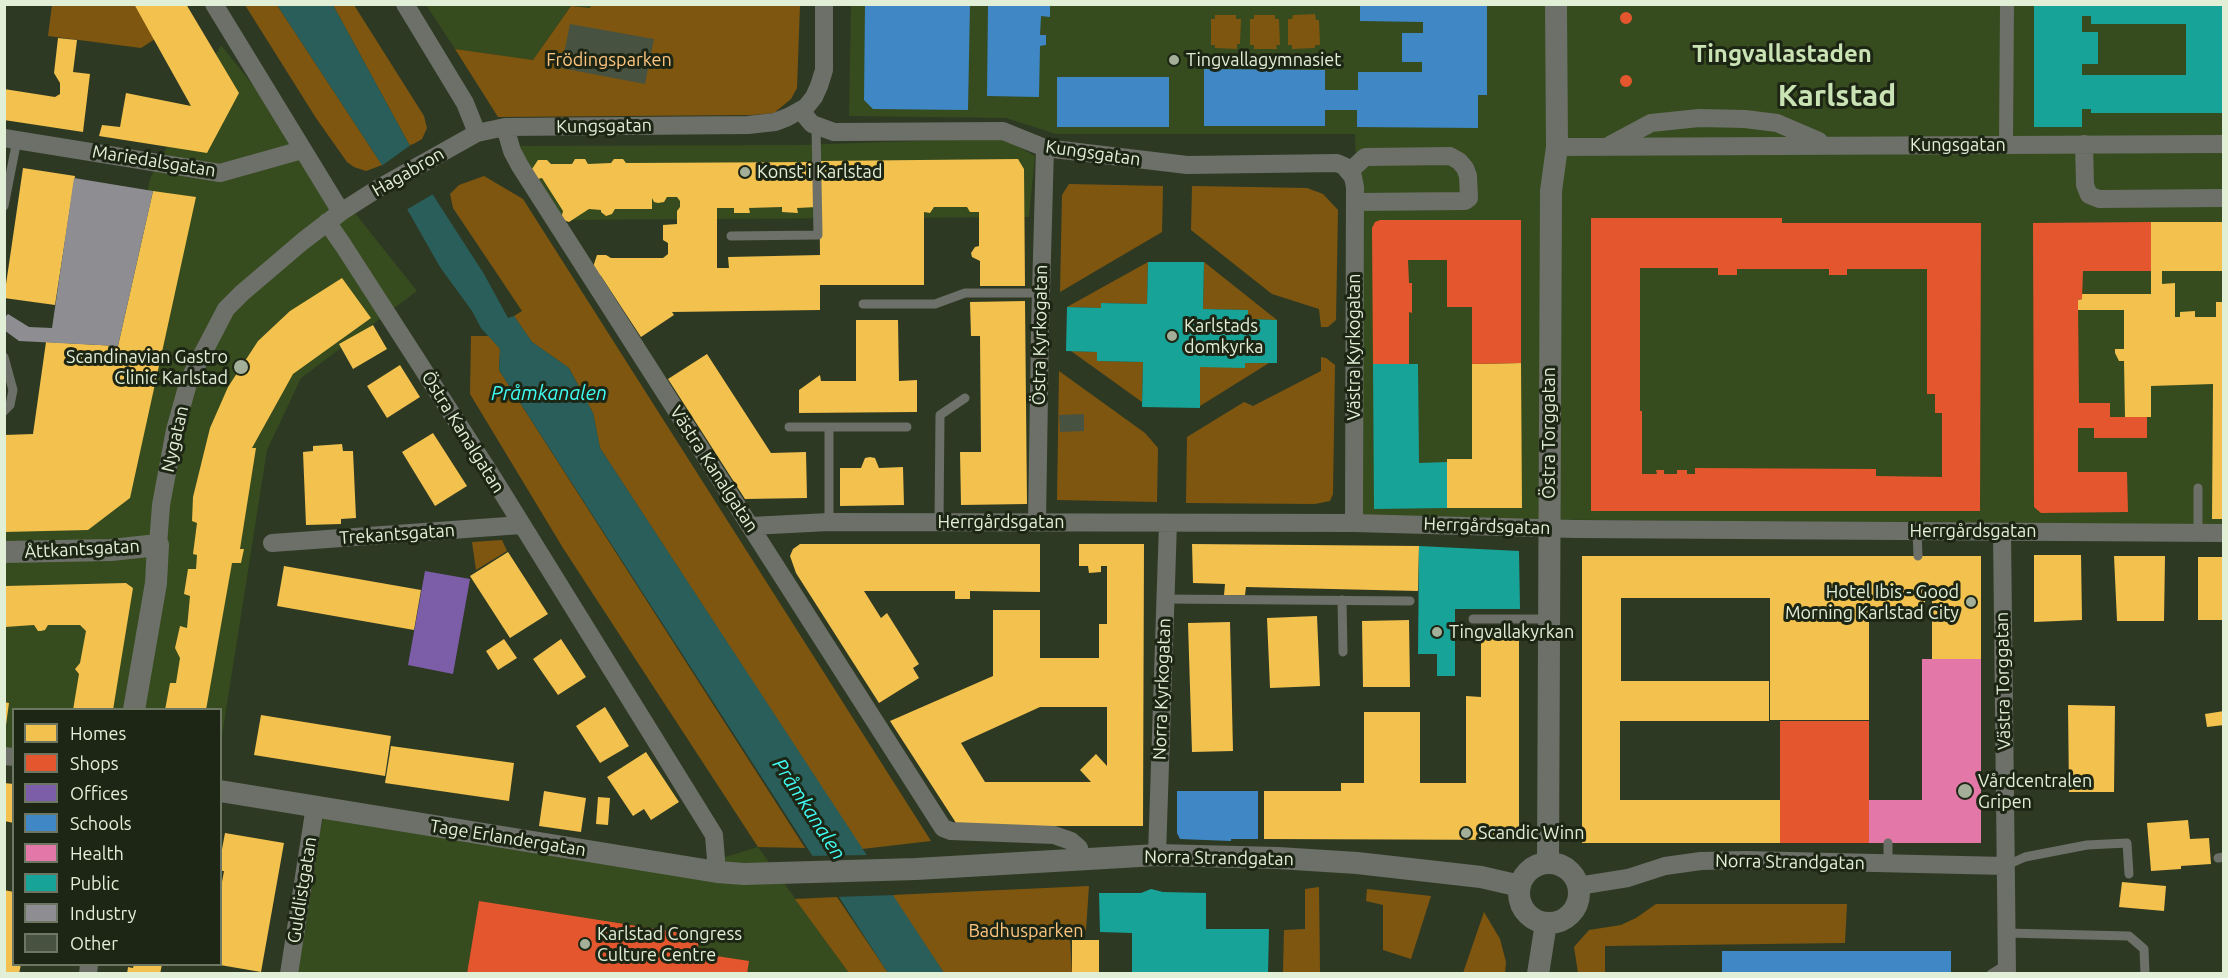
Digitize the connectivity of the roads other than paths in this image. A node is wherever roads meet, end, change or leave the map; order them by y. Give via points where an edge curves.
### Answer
1 (214, 4) edge
2 (405, 4) edge
3 (824, 4) edge
4 (1556, 4) edge
5 (2007, 4) edge
6 (801, 111) junction
7 (505, 127) junction
8 (816, 127) junction
9 (477, 133) junction
10 (11, 139) edge
11 (2084, 144) junction
12 (2223, 144) edge
13 (1037, 145) junction
14 (1831, 145) junction
15 (2006, 145) junction
16 (1557, 147) junction
17 (1606, 147) junction
18 (302, 150) junction
19 (1349, 172) junction
20 (2223, 198) edge
21 (1355, 202) junction
22 (4, 206) edge
23 (334, 217) junction
24 (731, 236) dead end
25 (1040, 293) junction
26 (863, 304) dead end
27 (4, 357) edge
28 (965, 398) dead end
29 (4, 411) edge
30 (789, 427) dead end
31 (829, 427) junction
32 (907, 427) dead end
33 (2198, 488) dead end
34 (829, 522) junction
35 (939, 522) junction
36 (1038, 522) junction
37 (1168, 523) junction
38 (1354, 523) junction
39 (521, 525) junction
40 (751, 526) junction
41 (1549, 528) junction
42 (1917, 531) junction
43 (2002, 531) junction
44 (2198, 532) junction
45 (2223, 533) edge
46 (272, 543) dead end
47 (159, 545) junction
48 (4, 552) edge
49 (1918, 556) dead end
50 (1165, 599) junction
51 (1342, 600) junction
52 (1410, 601) dead end
53 (1473, 619) dead end
54 (1549, 619) junction
55 (1343, 652) dead end
56 (134, 708) edge
57 (222, 791) edge
58 (315, 806) junction
59 (1888, 843) dead end
60 (1157, 855) junction
61 (1082, 860) junction
62 (1548, 863) junction
63 (1888, 863) junction
64 (2005, 866) junction
65 (916, 869) joint
66 (717, 872) junction
67 (2129, 874) dead end
68 (1520, 886) junction
69 (1578, 886) junction
70 (1546, 923) junction
71 (2006, 933) junction
72 (2007, 969) edge
73 (289, 974) edge
74 (1538, 974) edge
75 (1990, 974) edge
76 (2145, 974) edge

1 - 18 street, Östra Kanalgatan
2 - 9 street via 465,103
3 - 6 street via 824,70 814,97
4 - 16 street, Östra Torggatan
5 - 15 street
6 - 7 street, Kungsgatan via 775,122 748,125
6 - 8 street
7 - 9 street
7 - 40 street, Västra Kanalgatan via 520,166
8 - 13 street, Kungsgatan via 841,132 1003,131
8 - 24 lane via 818,235
9 - 23 street, Hagabron
10 - 18 street, Mariedalsgatan via 220,173
10 - 22 lane
11 - 12 street, Kungsgatan
11 - 15 street, Kungsgatan
11 - 20 street via 2085,185 2089,195 2099,199
13 - 19 street, Kungsgatan via 1187,165 1337,163
13 - 25 street, Östra Kyrkogatan
14 - 15 street, Kungsgatan
14 - 17 street, Kungsgatan
14 - 17 street, Kungsgatan via 1777,123 1700,118 1651,123
16 - 17 street, Kungsgatan
16 - 41 street, Östra Torggatan via 1551,191
18 - 23 street, Östra Kanalgatan
19 - 21 street, Västra Kyrkogatan
19 - 21 street via 1365,158 1450,156 1459,161 1468,176 1469,198 1465,201
21 - 38 street, Västra Kyrkogatan
23 - 39 street, Östra Kanalgatan via 343,245
23 - 47 street, Nygatan via 226,309 189,380 161,505
25 - 26 lane via 965,293 935,304
25 - 36 street, Östra Kyrkogatan
27 - 29 lane via 13,390 10,405
28 - 35 lane via 940,415
30 - 31 lane
31 - 32 lane
31 - 34 lane
33 - 44 lane
34 - 35 street, Herrgårdsgatan
34 - 40 street, Herrgårdsgatan
35 - 36 street, Herrgårdsgatan
36 - 37 street, Herrgårdsgatan
37 - 38 street, Herrgårdsgatan
37 - 50 street, Norra Kyrkogatan
38 - 41 street, Herrgårdsgatan
39 - 46 street, Trekantsgatan
39 - 66 street, Östra Kanalgatan via 714,835
40 - 61 street, Västra Kanalgatan via 943,828 1054,835 1079,848
41 - 42 street, Herrgårdsgatan
41 - 54 street, Östra Torggatan
42 - 43 street, Herrgårdsgatan
42 - 49 lane
43 - 44 street, Herrgårdsgatan
43 - 64 street, Västra Torggatan
44 - 45 street, Herrgårdsgatan
47 - 48 street, Åttkantsgatan
47 - 56 street, Nygatan
50 - 51 lane
50 - 60 street, Norra Kyrkogatan
51 - 52 lane
51 - 55 lane
53 - 54 lane
54 - 62 street, Östra Torggatan
57 - 58 street, Tage Erlandergatan
58 - 66 street, Tage Erlandergatan
58 - 73 street, Guldlistgatan
59 - 63 lane
60 - 61 street, Norra Strandgatan
60 - 68 street, Norra Strandgatan via 1358,863 1481,877
61 - 65 street, Norra Strandgatan
62 - 68 street via 1533,868
62 - 69 street via 1566,869
63 - 64 street, Norra Strandgatan
63 - 69 street, Norra Strandgatan via 1701,861
64 - 67 lane via 2025,856 2087,845 2127,843
64 - 71 street, Västra Torggatan
65 - 66 street, Tage Erlandergatan
68 - 70 street via 1524,909
69 - 70 street via 1578,901 1571,914
70 - 74 street
71 - 72 street, Västra Torggatan
71 - 76 lane via 2129,936 2144,949
72 - 75 lane

